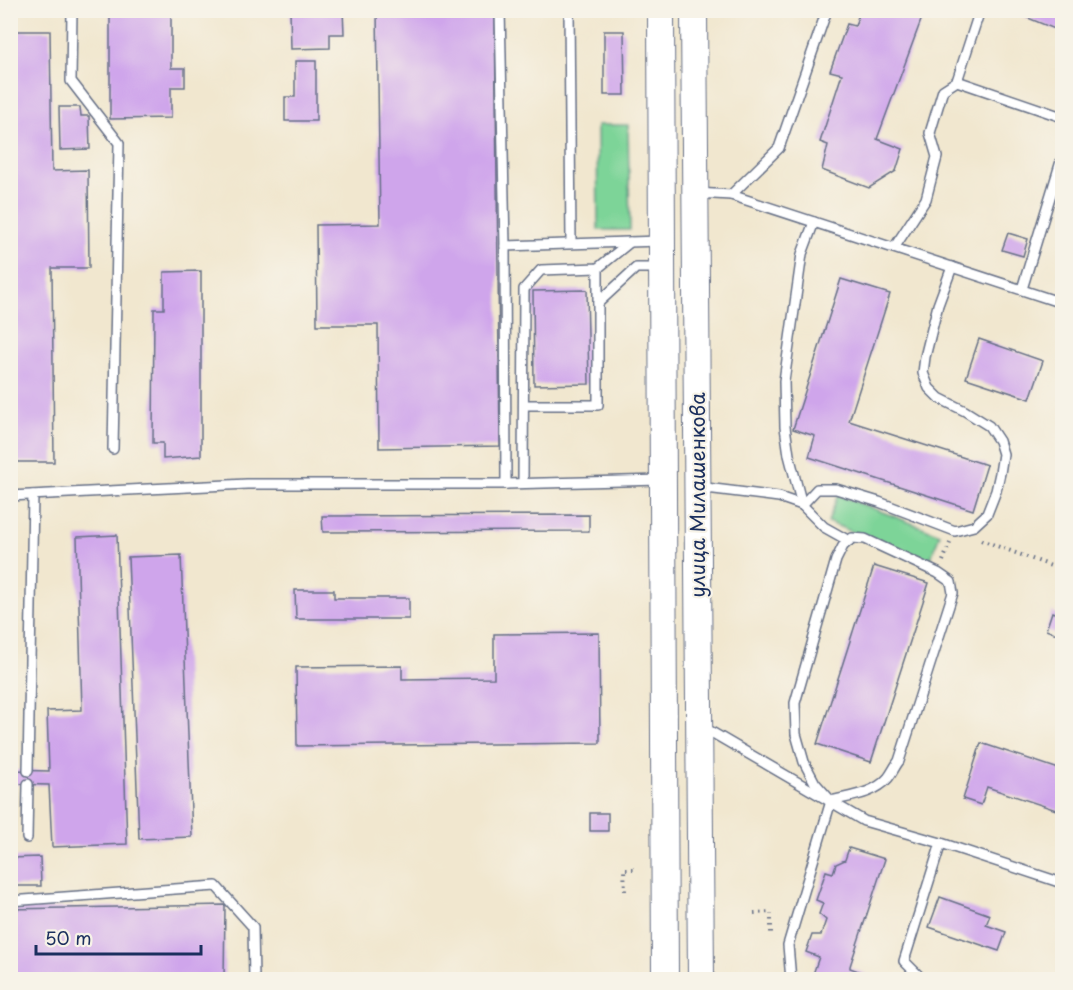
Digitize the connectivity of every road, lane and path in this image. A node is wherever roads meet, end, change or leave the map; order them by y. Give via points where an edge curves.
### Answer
1 (72, 10) edge
2 (500, 10) edge
3 (569, 10) edge
4 (661, 10) edge
5 (694, 10) edge
6 (827, 10) edge
7 (980, 10) edge
8 (957, 81) junction
9 (1062, 117) edge
10 (1062, 158) edge
11 (696, 193) junction
12 (731, 195) junction
13 (814, 222) junction
14 (663, 241) junction
15 (630, 242) junction
16 (571, 243) junction
17 (505, 246) junction
18 (894, 248) junction
19 (663, 267) junction
20 (952, 267) junction
21 (598, 268) junction
22 (1022, 289) junction
23 (598, 303) junction
24 (1062, 303) edge
25 (524, 405) junction
26 (113, 448) dead end
27 (663, 480) junction
28 (523, 483) junction
29 (506, 484) junction
30 (698, 487) junction
31 (33, 495) junction
32 (10, 496) edge
33 (802, 505) junction
34 (955, 531) junction
35 (849, 541) junction
36 (1062, 570) edge
37 (938, 573) junction
38 (699, 725) junction
39 (28, 771) dead end
40 (28, 784) dead end
41 (831, 801) junction
42 (27, 838) dead end
43 (941, 843) junction
44 (635, 869) dead end
45 (1062, 883) edge
46 (625, 891) dead end
47 (10, 901) edge
48 (754, 912) dead end
49 (771, 935) dead end
50 (254, 980) edge
51 (665, 980) edge
52 (701, 980) edge
53 (791, 980) edge
54 (917, 980) edge

1 - 26 lane via 70,81 119,143
2 - 17 lane
3 - 16 lane
4 - 14 main road, улица Милашенкова
5 - 11 main road, улица Милашенкова
6 - 12 lane via 779,148
7 - 8 lane
8 - 9 lane
8 - 18 lane via 943,90 930,133 937,157 926,199
10 - 22 lane
11 - 12 lane
11 - 30 main road, улица Милашенкова
12 - 13 lane
13 - 18 lane
13 - 33 lane via 802,254 784,381 789,455
14 - 15 lane
14 - 19 main road, улица Милашенкова
15 - 16 lane
15 - 21 lane
16 - 17 lane
17 - 29 lane
18 - 20 lane
19 - 23 lane via 636,268
19 - 27 main road, улица Милашенкова
20 - 22 lane
20 - 34 lane via 938,305 923,373 929,388 939,398 988,426 1003,454 996,492 987,514 974,526
21 - 23 lane
21 - 25 lane via 541,270 524,289
22 - 24 lane
23 - 25 lane via 598,405
25 - 28 lane
27 - 28 lane
27 - 51 main road, улица Милашенкова
28 - 29 lane
29 - 31 lane via 247,484
30 - 33 lane via 779,497
30 - 38 main road, улица Милашенкова
31 - 32 lane
31 - 39 lane
33 - 34 lane via 817,489 836,489
33 - 35 lane via 824,527
34 - 36 path
34 - 37 path
35 - 37 lane via 866,539
35 - 41 lane via 837,560 795,703 796,734 804,762
37 - 41 lane via 951,582 953,594 898,761 888,778 874,789
38 - 41 lane
38 - 52 main road, улица Милашенкова
40 - 42 lane
41 - 43 lane via 864,821
41 - 53 lane via 788,945
43 - 45 lane
43 - 54 lane via 904,961 918,975
44 - 46 path via 624,869
47 - 50 lane via 216,886 253,927
48 - 49 path via 771,912

